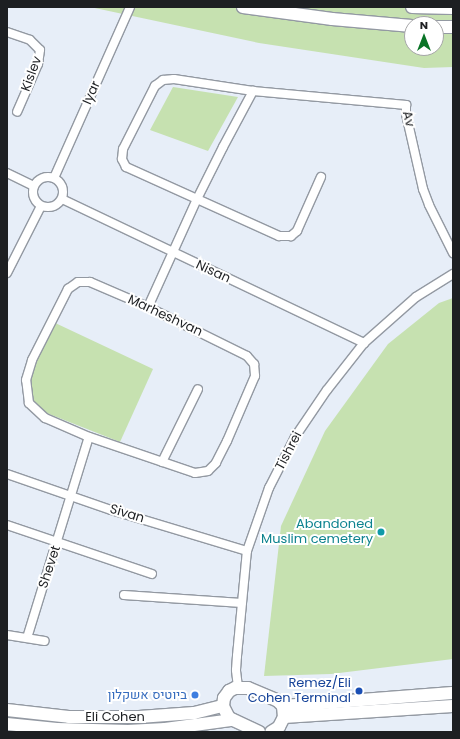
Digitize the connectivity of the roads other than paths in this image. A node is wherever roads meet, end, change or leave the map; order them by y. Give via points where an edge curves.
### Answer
1 (130, 7) edge
2 (243, 7) edge
3 (412, 7) edge
4 (453, 8) edge
5 (404, 25) edge
6 (7, 32) edge
7 (253, 91) junction
8 (17, 112) dead end
9 (7, 173) edge
10 (321, 177) dead end
11 (54, 178) junction
12 (34, 186) junction
13 (62, 199) junction
14 (197, 199) junction
15 (41, 206) junction
16 (453, 253) edge
17 (174, 254) junction
18 (7, 273) edge
19 (453, 274) edge
20 (148, 307) junction
21 (364, 343) junction
22 (198, 389) dead end
23 (89, 437) junction
24 (162, 462) junction
25 (7, 474) edge
26 (72, 496) junction
27 (7, 525) edge
28 (58, 542) junction
29 (247, 551) junction
30 (152, 574) dead end
31 (124, 595) dead end
32 (242, 603) junction
33 (7, 635) edge
34 (27, 638) junction
35 (45, 641) dead end
36 (238, 687) junction
37 (453, 693) edge
38 (223, 706) junction
39 (453, 706) edge
40 (7, 710) edge
41 (283, 712) junction
42 (232, 720) junction
43 (7, 724) edge
44 (259, 732) edge
45 (271, 732) edge

1 - 11 street, Iyar
2 - 5 street
3 - 4 street
6 - 8 street, Kislev via 30,40 40,50 38,64
7 - 14 street
7 - 14 street, Av via 174,78 163,80 155,86 123,149 122,159 126,167
7 - 16 street, Av via 406,105 423,189
9 - 12 street
10 - 14 street, Av via 297,230 291,236 279,236
11 - 12 street via 45,178
11 - 13 street via 63,190
12 - 15 street via 33,195
13 - 15 street via 50,207
13 - 17 street, Nisan
14 - 17 street
15 - 18 street
17 - 20 street
17 - 21 street, Nisan
19 - 21 street, Tishrei via 416,297
20 - 23 street, Marheshvan via 90,282 78,282 68,289 32,360 26,380 29,403 45,418
20 - 24 street, Marheshvan via 247,356 254,364 254,376 216,463 208,471 195,473
21 - 29 street, Tishrei via 327,390 295,437 269,488
22 - 24 street
23 - 24 street
23 - 26 street, Shevet
25 - 26 street, Sivan
26 - 28 street, Shevet
26 - 29 street, Sivan
27 - 28 street
28 - 30 street
28 - 34 street, Shevet
29 - 32 street, Tishrei
31 - 32 street
32 - 36 street, Tishrei via 236,670
33 - 34 street
34 - 35 street
36 - 38 street via 229,691 224,698
36 - 41 street via 272,697
37 - 41 street
38 - 40 street, Eli Cohen via 194,713 139,717 69,717
38 - 42 street via 224,712
39 - 41 street
41 - 45 street via 279,726
42 - 43 street, Eli Cohen via 128,731 57,729
42 - 44 street

